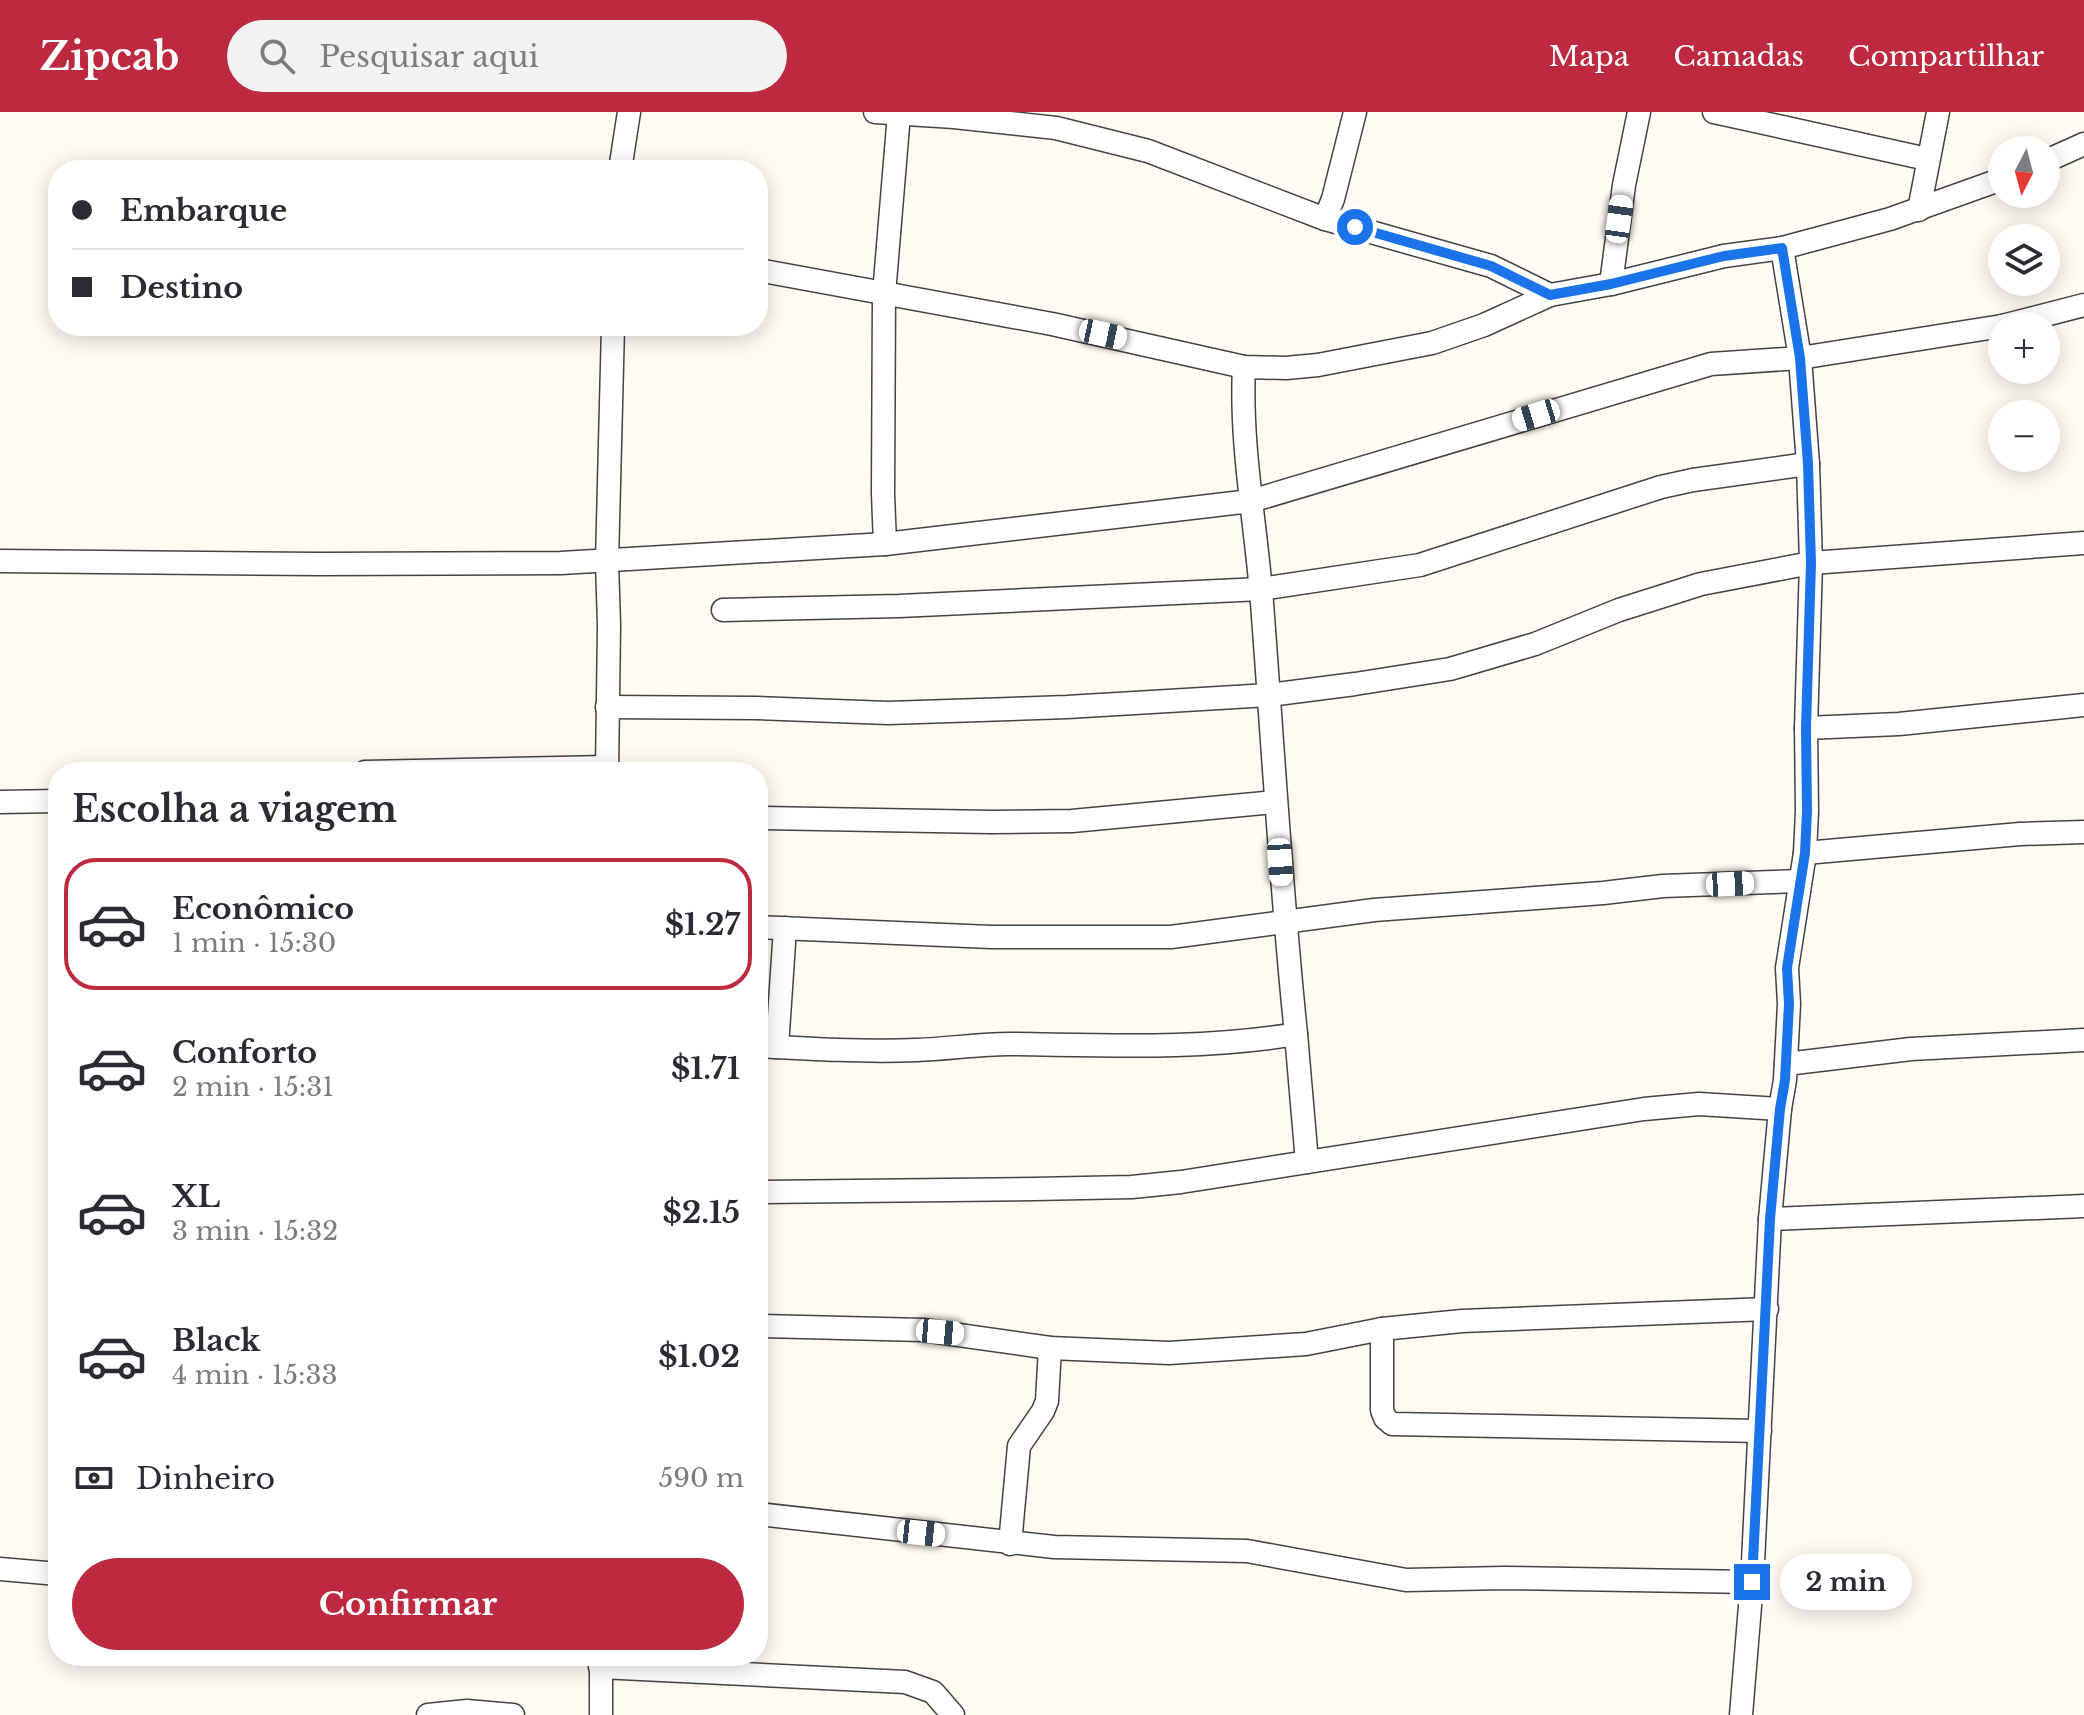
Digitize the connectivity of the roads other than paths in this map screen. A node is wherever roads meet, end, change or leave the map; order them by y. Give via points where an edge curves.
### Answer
1 (629, 112) edge
2 (875, 112) edge
3 (1355, 112) edge
4 (1639, 112) edge
5 (1714, 112) edge
6 (1938, 112) edge
7 (899, 114) edge
8 (2084, 144) edge
9 (2060, 155) edge
10 (1927, 159) junction
11 (622, 160) edge
12 (1988, 184) edge
13 (1919, 210) junction
14 (1325, 219) junction
15 (1782, 248) junction
16 (768, 272) edge
17 (1611, 284) junction
18 (884, 294) junction
19 (1550, 295) junction
20 (2084, 305) edge
21 (2057, 312) edge
22 (1988, 328) edge
23 (613, 336) edge
24 (1800, 358) junction
25 (1244, 367) junction
26 (1808, 464) junction
27 (1251, 501) junction
28 (2084, 543) edge
29 (885, 544) junction
30 (0, 561) edge
31 (607, 562) junction
32 (1811, 563) junction
33 (1261, 589) junction
34 (723, 610) dead end
35 (1269, 695) junction
36 (2084, 705) edge
37 (607, 707) junction
38 (1806, 728) junction
39 (607, 762) edge
40 (48, 801) edge
41 (0, 802) edge
42 (1275, 802) junction
43 (768, 818) edge
44 (2084, 832) edge
45 (1805, 853) junction
46 (1800, 881) junction
47 (1284, 922) junction
48 (768, 927) edge
49 (785, 928) junction
50 (1296, 1034) junction
51 (768, 1040) edge
52 (2084, 1040) edge
53 (768, 1047) edge
54 (1786, 1064) junction
55 (1780, 1109) junction
56 (1307, 1162) junction
57 (768, 1192) edge
58 (2084, 1206) edge
59 (1770, 1219) junction
60 (1767, 1309) junction
61 (768, 1326) edge
62 (1382, 1329) junction
63 (1050, 1348) junction
64 (1760, 1431) junction
65 (768, 1515) edge
66 (1010, 1544) junction
67 (0, 1569) edge
68 (48, 1573) edge
69 (1752, 1582) junction
70 (600, 1666) edge
71 (661, 1666) edge
72 (428, 1715) edge
73 (513, 1715) edge
74 (601, 1715) edge
75 (953, 1715) edge
76 (1741, 1715) edge

1 - 11 street
2 - 7 street
3 - 14 street
4 - 17 street
5 - 10 street
6 - 10 street
7 - 14 street via 1056,128 1148,151
7 - 18 street
8 - 9 street
10 - 13 street
12 - 13 street
13 - 15 street
14 - 19 street via 1491,266
15 - 17 street via 1724,256
15 - 24 street
16 - 18 street
17 - 19 street
18 - 25 street
18 - 29 street
19 - 25 street via 1432,343 1318,365
20 - 21 street
22 - 24 street
23 - 31 street
24 - 26 street
24 - 27 street via 1711,364
25 - 27 street
26 - 32 street
26 - 33 street via 1661,487 1420,565
27 - 29 street
27 - 33 street
28 - 32 street
29 - 31 street
30 - 31 street
31 - 37 street
32 - 35 street via 1701,584 1450,669
32 - 38 street
33 - 34 street
33 - 35 street
35 - 37 street via 888,713
35 - 42 street
36 - 38 street
37 - 39 street
38 - 45 street
40 - 41 street
42 - 43 street via 1072,821
42 - 47 street
44 - 45 street
45 - 46 street
46 - 47 street via 1663,886
46 - 54 street via 1787,968
47 - 49 street via 1212,934 1113,939
47 - 50 street
48 - 49 street
49 - 51 street
50 - 53 street via 1186,1044 858,1051
50 - 56 street
52 - 54 street via 1911,1049
54 - 55 street
55 - 56 street via 1658,1107
55 - 59 street
56 - 57 street via 1132,1187
58 - 59 street
59 - 60 street
60 - 62 street via 1477,1320
60 - 64 street
61 - 63 street via 923,1330
62 - 63 street via 1306,1344 1169,1353
62 - 64 street via 1382,1410 1392,1424
63 - 66 street via 1047,1401 1019,1446
64 - 69 street
65 - 66 street
66 - 69 street via 1247,1551 1406,1580
67 - 68 street
69 - 76 street
70 - 74 street
71 - 75 street via 905,1682 933,1692
72 - 73 street

